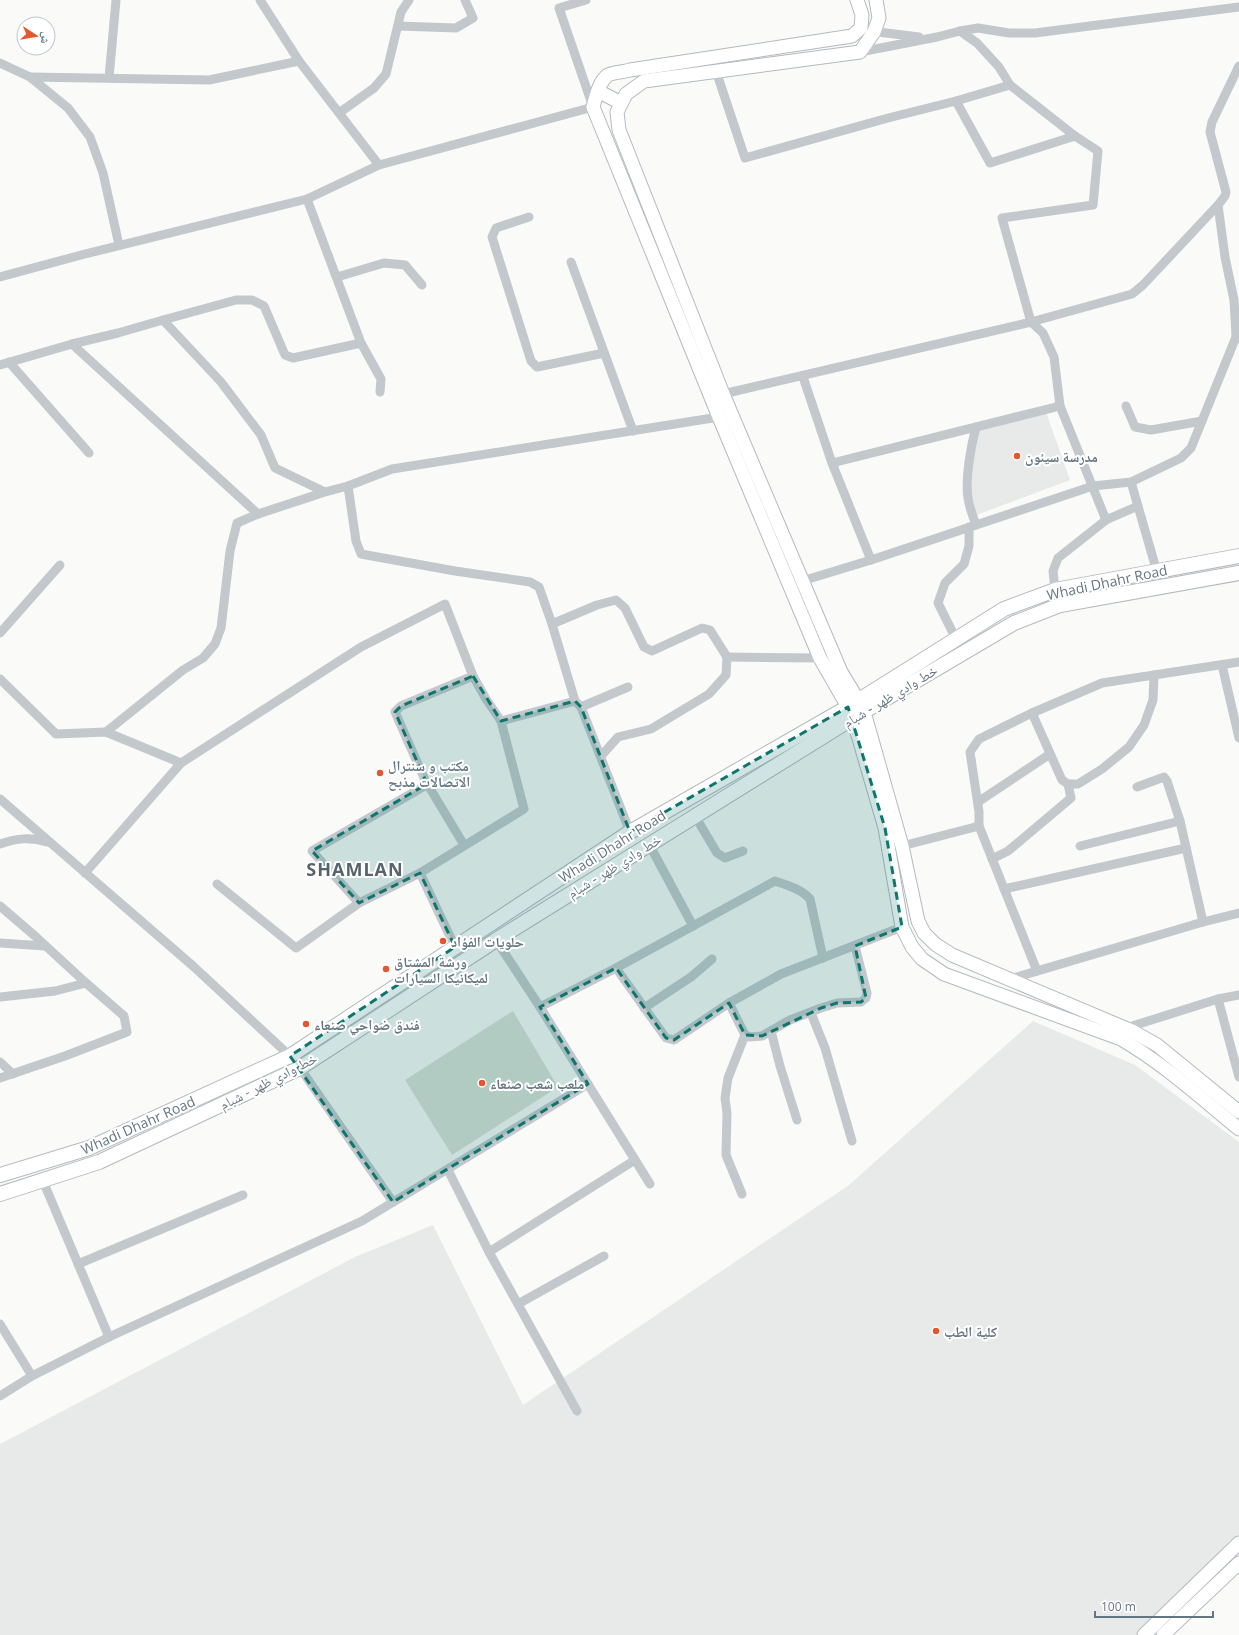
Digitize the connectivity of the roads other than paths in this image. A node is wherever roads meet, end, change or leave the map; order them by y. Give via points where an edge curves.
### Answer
1 (116, 0) edge
2 (260, 0) edge
3 (409, 0) edge
4 (465, 0) edge
5 (586, 0) edge
6 (857, 0) edge
7 (876, 0) edge
8 (557, 4) edge
9 (1239, 7) edge
10 (398, 26) junction
11 (861, 28) junction
12 (960, 31) junction
13 (874, 32) junction
14 (938, 37) junction
15 (860, 52) junction
16 (299, 61) junction
17 (0, 63) edge
18 (1239, 66) edge
19 (716, 71) junction
20 (30, 77) junction
21 (109, 78) junction
22 (1010, 85) junction
23 (598, 91) junction
24 (956, 101) junction
25 (621, 103) junction
26 (593, 107) junction
27 (339, 113) junction
28 (1075, 136) junction
29 (379, 165) junction
30 (307, 199) junction
31 (1218, 205) junction
32 (529, 217) dead end
33 (119, 245) junction
34 (571, 262) dead end
35 (0, 277) edge
36 (337, 277) junction
37 (422, 285) dead end
38 (162, 320) junction
39 (1031, 322) junction
40 (1238, 333) edge
41 (361, 343) junction
42 (72, 344) junction
43 (604, 353) junction
44 (9, 362) junction
45 (0, 365) edge
46 (803, 376) junction
47 (380, 392) dead end
48 (723, 394) junction
49 (1060, 406) junction
50 (1126, 406) dead end
51 (719, 417) junction
52 (1202, 422) junction
53 (976, 427) junction
54 (633, 431) junction
55 (89, 453) dead end
56 (832, 463) junction
57 (1131, 482) junction
58 (348, 486) junction
59 (1093, 486) junction
60 (325, 492) junction
61 (1138, 506) junction
62 (258, 514) junction
63 (1106, 520) junction
64 (972, 526) junction
65 (1239, 556) edge
66 (871, 560) junction
67 (60, 565) dead end
68 (1156, 572) junction
69 (1239, 573) edge
70 (802, 581) junction
71 (1055, 590) junction
72 (552, 624) junction
73 (0, 633) edge
74 (956, 639) junction
75 (727, 657) junction
76 (820, 658) junction
77 (1239, 662) edge
78 (1222, 666) junction
79 (1154, 675) junction
80 (473, 676) junction
81 (0, 679) edge
82 (628, 687) dead end
83 (578, 704) junction
84 (856, 709) junction
85 (1032, 713) junction
86 (501, 721) junction
87 (106, 732) junction
88 (1239, 738) edge
89 (1050, 754) junction
90 (601, 756) junction
91 (180, 763) junction
92 (428, 784) junction
93 (1068, 784) junction
94 (1137, 787) dead end
95 (0, 799) edge
96 (978, 802) junction
97 (694, 816) junction
98 (1180, 822) junction
99 (979, 826) junction
100 (630, 832) junction
101 (48, 842) junction
102 (0, 844) edge
103 (650, 844) junction
104 (464, 845) junction
105 (902, 846) junction
106 (1080, 846) dead end
107 (1186, 848) junction
108 (742, 851) dead end
109 (992, 859) junction
110 (85, 873) junction
111 (420, 873) junction
112 (217, 884) dead end
113 (1004, 889) junction
114 (359, 903) junction
115 (0, 906) edge
116 (1239, 913) edge
117 (1203, 922) junction
118 (693, 926) junction
119 (902, 927) junction
120 (496, 940) junction
121 (0, 943) edge
122 (45, 946) junction
123 (855, 946) junction
124 (454, 947) junction
125 (823, 958) junction
126 (712, 960) dead end
127 (616, 968) junction
128 (1037, 971) junction
129 (1010, 979) junction
130 (86, 983) junction
131 (1239, 995) edge
132 (0, 997) edge
133 (1218, 999) junction
134 (729, 1003) junction
135 (540, 1007) junction
136 (644, 1008) junction
137 (811, 1013) junction
138 (1126, 1028) junction
139 (771, 1031) junction
140 (745, 1035) junction
141 (290, 1056) junction
142 (0, 1062) edge
143 (300, 1068) junction
144 (13, 1074) junction
145 (1239, 1077) edge
146 (0, 1078) edge
147 (588, 1084) junction
148 (1239, 1112) edge
149 (797, 1120) dead end
150 (1239, 1129) edge
151 (852, 1141) dead end
152 (635, 1160) junction
153 (448, 1170) junction
154 (0, 1175) edge
155 (43, 1181) junction
156 (650, 1184) dead end
157 (0, 1194) edge
158 (742, 1194) dead end
159 (244, 1195) dead end
160 (393, 1202) junction
161 (489, 1252) junction
162 (604, 1256) dead end
163 (78, 1264) junction
164 (518, 1304) junction
165 (0, 1324) edge
166 (109, 1337) junction
167 (32, 1376) junction
168 (0, 1396) edge
169 (576, 1412) dead end
170 (1239, 1543) edge
171 (1239, 1563) edge
172 (1144, 1635) edge
173 (1163, 1635) edge

1 - 21 street
2 - 16 street
3 - 10 street via 401,12
4 - 10 street via 473,18 456,28
5 - 8 street
6 - 11 street via 862,15
7 - 13 street via 879,18
8 - 26 street
9 - 12 street via 1035,33 1009,33 978,28
10 - 27 street via 386,74 374,88
11 - 13 street
11 - 23 street via 852,36 836,40 608,75
12 - 14 street
12 - 22 street via 977,43 999,67
13 - 14 street
13 - 15 street
14 - 15 street
15 - 19 street
16 - 21 street via 209,80
16 - 27 street
17 - 20 street
18 - 31 street via 1212,122 1210,132 1226,192
19 - 24 street via 745,158
19 - 25 street via 644,81 626,94
20 - 21 street
20 - 33 street via 68,108 90,137 103,173
22 - 24 street
22 - 28 street
23 - 25 street
23 - 26 street
24 - 28 street via 990,163
25 - 48 street via 617,112 619,130
26 - 29 street
26 - 51 street
27 - 29 street
28 - 39 street via 1098,151 1093,205 1002,218
29 - 30 street
30 - 33 street
30 - 36 street
31 - 39 street via 1132,294
31 - 40 street
32 - 43 street via 496,228 492,237 531,361 537,367
33 - 35 street
34 - 43 street
36 - 37 street via 384,263 405,265
36 - 41 street
38 - 41 street via 236,300 252,300 264,306 285,355 293,358
38 - 42 street via 118,334
38 - 60 street via 221,382 261,435 274,468
39 - 46 street
39 - 49 street via 1043,333 1054,358
40 - 52 street
41 - 47 street via 381,379
42 - 44 street
42 - 62 street
43 - 54 street
44 - 45 street
44 - 55 street
46 - 48 street
46 - 56 street
48 - 70 street
49 - 53 street
49 - 59 street
50 - 52 street via 1134,427 1151,430
51 - 54 street
51 - 76 street
52 - 57 street via 1186,455
53 - 56 street
53 - 64 street via 967,489
54 - 58 street via 392,469
56 - 66 street
57 - 59 street
57 - 61 street
58 - 60 street
58 - 72 street via 356,541 361,554 530,582 539,587
59 - 63 street
59 - 64 street
60 - 62 street
61 - 63 street
61 - 68 street
62 - 87 street via 237,523 230,550 221,628 216,644 203,658 183,670
63 - 71 street via 1058,558 1053,571
64 - 66 street
64 - 74 street via 964,564 945,583 938,603
65 - 68 main road, Whadi Dhahr Road
66 - 70 street
67 - 73 street
68 - 71 main road, Whadi Dhahr Road
69 - 84 main road, خط وادي ظهر - شبام via 1060,605 1014,623
70 - 84 street
71 - 74 main road, Whadi Dhahr Road via 1004,609
72 - 75 street via 616,600 625,608 644,647 652,651 702,628 710,630
72 - 83 street
74 - 84 main road, Whadi Dhahr Road
75 - 76 street
75 - 90 street via 726,675 709,694 651,728 618,737
76 - 84 street
77 - 78 street
78 - 79 street
78 - 88 street
79 - 85 street via 1102,682
79 - 93 street via 1153,700 1144,725 1129,747 1078,784
80 - 86 street
80 - 91 street via 445,604 361,647
80 - 92 street via 401,706 395,712
81 - 87 street via 56,734
82 - 83 street
83 - 86 street
83 - 90 street
84 - 97 main road, خط وادي ظهر - شبام
84 - 100 main road, Whadi Dhahr Road
84 - 105 street
84 - 119 street via 885,828
85 - 89 street
85 - 96 street via 979,739 970,752
86 - 104 street via 524,809
87 - 91 street
89 - 93 street via 1062,780
89 - 96 street
90 - 100 street
91 - 110 street
92 - 104 street
92 - 114 street via 312,851
93 - 109 street via 1071,798 1008,851
94 - 98 street via 1164,777
95 - 101 street
96 - 99 street
97 - 103 main road, خط وادي ظهر - شبام
97 - 108 street via 716,853 726,858
98 - 106 street
98 - 107 street
99 - 105 street
99 - 109 street
100 - 124 main road, Whadi Dhahr Road
101 - 102 street via 31,838
101 - 110 street
103 - 118 street
103 - 120 main road, خط وادي ظهر - شبام
104 - 111 street
105 - 129 street via 918,921 924,933 952,955
107 - 113 street
107 - 117 street
109 - 113 street
110 - 141 street via 193,966
111 - 114 street
111 - 124 street
112 - 114 street via 296,948
113 - 128 street
115 - 122 street
116 - 117 street
117 - 128 street
118 - 125 street via 774,881 805,893 810,898
118 - 127 street
119 - 123 street
119 - 150 street via 912,947 922,959 944,974 1121,1039 1171,1072
120 - 135 street
120 - 143 main road, خط وادي ظهر - شبام
121 - 122 street
122 - 130 street
123 - 125 street
123 - 137 street via 867,993 866,998 861,1002 837,1003
124 - 141 main road, Whadi Dhahr Road
125 - 134 street via 781,974
126 - 136 street
127 - 135 street
127 - 136 street
128 - 129 street
129 - 138 street
130 - 132 street via 55,991
130 - 144 street via 124,1016 127,1032
131 - 133 street
133 - 138 street
133 - 145 street
134 - 136 street via 674,1040 666,1038
134 - 140 street
135 - 147 street
137 - 139 street via 790,1020
137 - 151 street via 825,1048
138 - 148 street via 1157,1045
139 - 140 street via 762,1036
139 - 149 street
140 - 158 street via 728,1078 724,1098 727,1113 726,1155
141 - 143 street
141 - 154 main road, Whadi Dhahr Road via 89,1148
142 - 144 street
143 - 155 main road, خط وادي ظهر - شبام via 99,1162
143 - 160 street
144 - 146 street
147 - 152 street
147 - 153 street
152 - 156 street
152 - 161 street
153 - 160 street
153 - 161 street
155 - 157 main road, خط وادي ظهر - شبام
155 - 163 street
159 - 163 street
160 - 166 street via 362,1221
161 - 164 street
162 - 164 street
163 - 166 street
164 - 169 street
165 - 167 street
166 - 167 street
167 - 168 street
170 - 172 street
171 - 173 street

